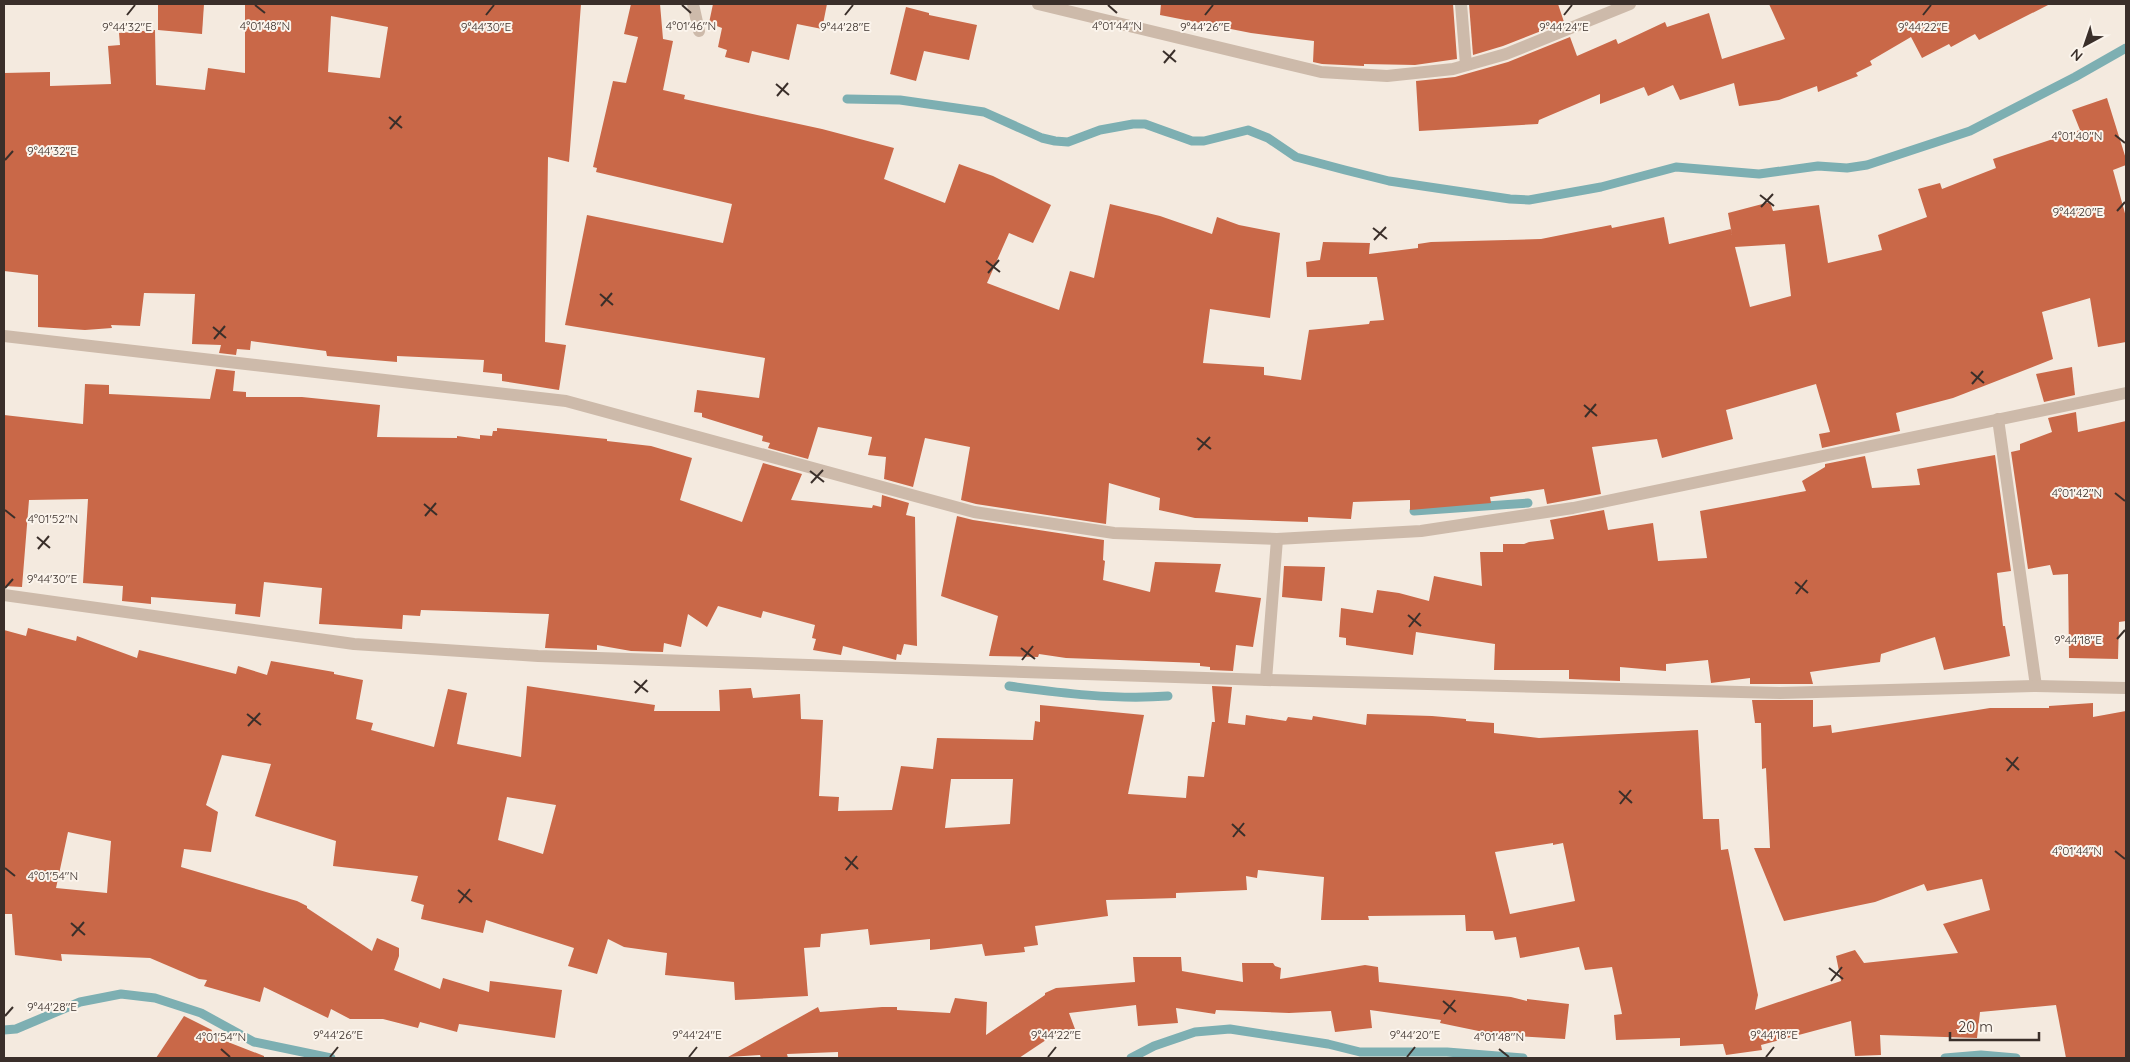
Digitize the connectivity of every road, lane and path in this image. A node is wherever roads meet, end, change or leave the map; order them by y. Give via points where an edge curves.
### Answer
1 (693, 4) edge
2 (1038, 4) edge
3 (1461, 4) edge
4 (1630, 4) edge
5 (700, 31) dead end
6 (1466, 65) junction
7 (4, 336) edge
8 (2126, 393) edge
9 (1998, 419) junction
10 (1277, 539) junction
11 (4, 595) edge
12 (1266, 680) junction
13 (2036, 686) junction
14 (2126, 688) edge

1 - 5 street
2 - 6 street via 1321,72 1387,76
3 - 6 street
4 - 6 street via 1506,54
7 - 10 street via 566,401 974,512 1114,533
8 - 9 street
9 - 10 street via 1573,508 1421,531
9 - 13 street
10 - 12 street
11 - 12 street via 383,646 538,656
12 - 13 street via 1780,694
13 - 14 street

